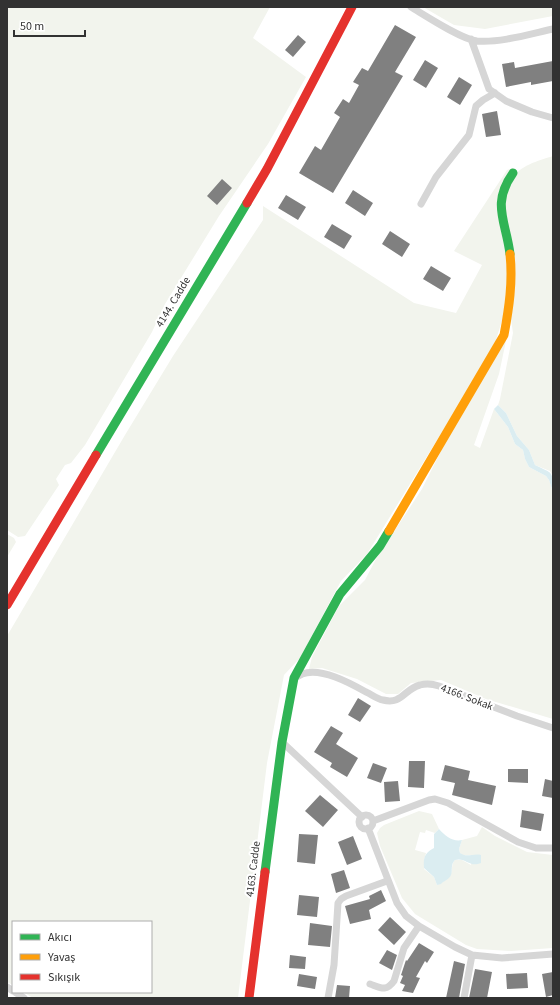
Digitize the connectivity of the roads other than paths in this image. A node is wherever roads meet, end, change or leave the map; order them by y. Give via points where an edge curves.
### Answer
1 (352, 7) edge
2 (411, 7) edge
3 (553, 29) edge
4 (471, 39) junction
5 (495, 93) junction
6 (553, 118) edge
7 (513, 173) dead end
8 (421, 204) dead end
9 (7, 605) edge
10 (294, 678) junction
11 (553, 728) edge
12 (282, 742) junction
13 (362, 817) junction
14 (374, 821) junction
15 (368, 828) junction
16 (553, 848) edge
17 (388, 881) junction
18 (419, 926) junction
19 (553, 954) edge
20 (472, 955) junction
21 (370, 984) dead end
22 (249, 998) edge
23 (328, 998) edge
24 (464, 998) edge

1 - 9 street, 4144. Cadde via 266,169
2 - 4 street
3 - 4 street via 491,41
4 - 5 street via 489,89
5 - 6 street via 506,101
5 - 8 street via 476,106 469,135 436,177
7 - 10 street, 4163. Cadde via 505,184 501,197 501,213 508,238 511,264 510,305 504,335 380,546 340,594
10 - 11 street, 4166. Sokak via 303,673 332,676 343,679 380,700 388,701 395,701 414,688 429,684
10 - 12 street, 4163. Cadde
12 - 13 street
12 - 22 street, 4163. Cadde
13 - 14 street via 368,815
13 - 15 street via 361,826
14 - 15 street
14 - 16 street via 435,800 448,803 518,842 536,848
15 - 17 street
17 - 18 street via 397,903 406,916
17 - 23 street via 346,896 338,903 334,965
18 - 20 street
18 - 21 street via 404,948 391,985 382,989
19 - 20 street via 502,958
20 - 24 street

